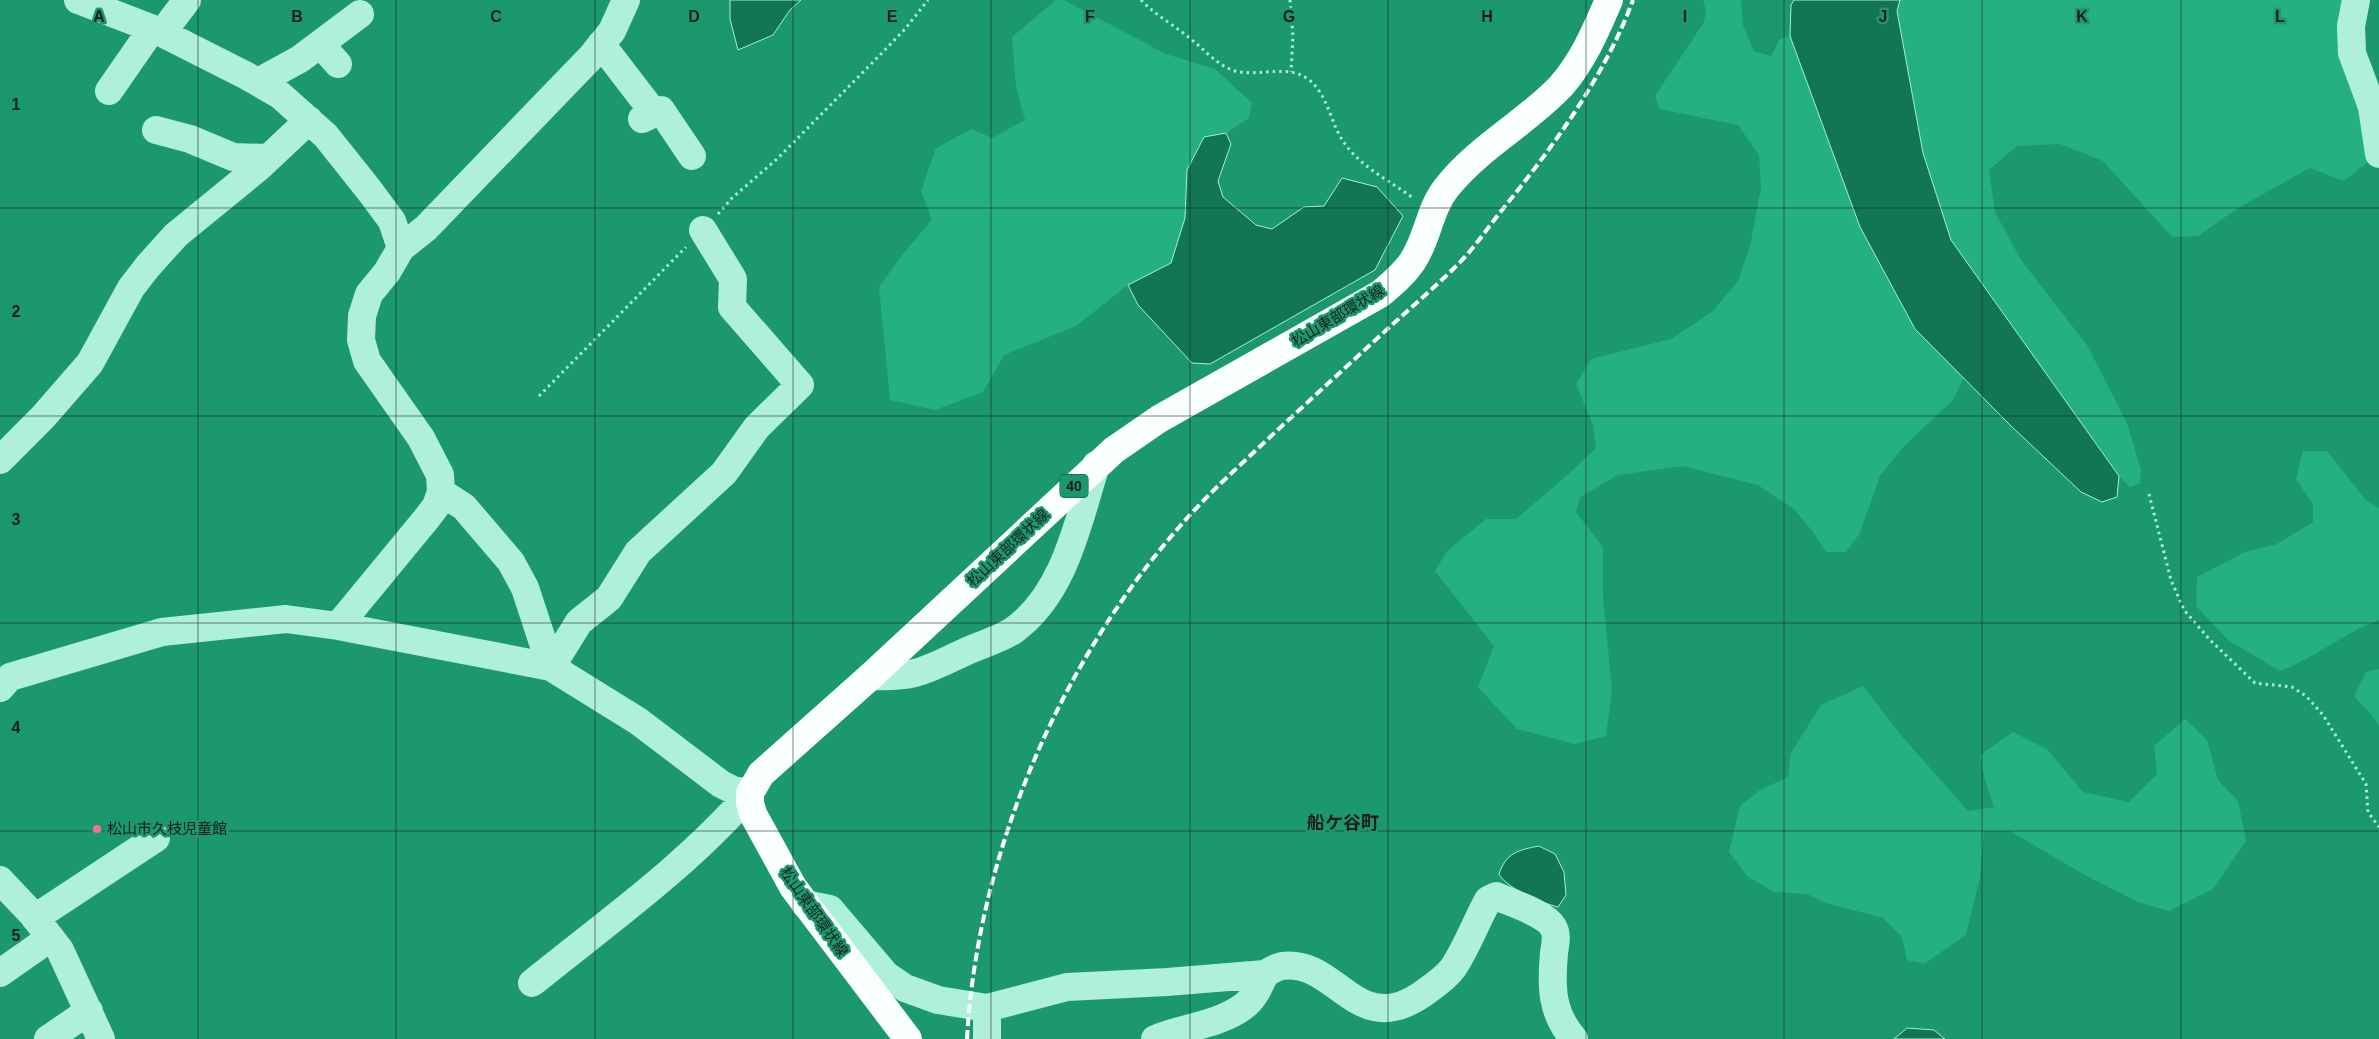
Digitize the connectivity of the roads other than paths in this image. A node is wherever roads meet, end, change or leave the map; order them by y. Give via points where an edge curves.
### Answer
1 (78, 0) edge
2 (187, 0) edge
3 (626, 0) edge
4 (1610, 0) edge
5 (2356, 0) edge
6 (360, 14) dead end
7 (157, 31) junction
8 (601, 44) junction
9 (258, 82) junction
10 (109, 92) dead end
11 (310, 120) junction
12 (156, 130) dead end
13 (2379, 154) edge
14 (692, 156) dead end
15 (268, 158) junction
16 (703, 230) road end
17 (401, 248) junction
18 (0, 460) edge
19 (1096, 465) junction
20 (441, 492) junction
21 (338, 626) junction
22 (551, 667) junction
23 (4, 675) edge
24 (871, 676) junction
25 (750, 793) junction
26 (156, 838) dead end
27 (0, 880) edge
28 (805, 904) junction
29 (43, 928) junction
30 (0, 973) edge
31 (1265, 974) junction
32 (532, 983) dead end
33 (987, 1008) junction
34 (89, 1011) junction
35 (48, 1039) edge
36 (101, 1039) edge
37 (908, 1039) edge
38 (987, 1039) edge
39 (1155, 1039) edge
40 (1574, 1039) edge

1 - 7 street
2 - 7 street
3 - 8 street via 612,31
4 - 19 main road, 松山東部環状線 / 40 via 1576,67 1561,86 1466,165 1446,188 1432,212 1413,261 1400,278 1380,294 1159,419
5 - 13 street via 2351,26 2352,53 2372,106
6 - 9 street via 329,54 300,59
7 - 9 street
7 - 10 street
8 - 14 street via 647,116 661,110
8 - 17 street via 426,228
9 - 11 street
11 - 15 street
11 - 17 street via 392,221
12 - 15 street via 190,139 233,157
15 - 18 street via 176,235 148,266 131,288 90,364
16 - 22 street via 733,279 732,306 800,385 757,427 724,473 638,552 610,598 579,622
17 - 20 street via 369,294 362,316 361,340 367,361 434,460 440,475
19 - 24 main road, 松山東部環状線 / 40
19 - 24 street via 1058,575 1028,618 1013,631 930,670 896,677
20 - 21 street via 427,518
20 - 22 street via 464,507 511,562 525,588
21 - 22 street
21 - 23 street via 286,619 162,632
22 - 25 street via 638,721 721,784
24 - 25 main road, 松山東部環状線 / 40 via 761,774
25 - 28 main road, 松山東部環状線 via 753,814
25 - 32 street via 663,877
26 - 29 street
27 - 29 street
28 - 33 street via 830,909 886,975 905,988 938,1000
28 - 37 main road, 松山東部環状線
29 - 30 street
29 - 34 street via 60,950
31 - 33 street via 1067,987
31 - 39 street via 1244,1006 1220,1018
31 - 40 street via 1281,966 1301,967 1321,974 1358,1002 1388,1008 1412,1001 1452,969 1488,900 1496,896 1543,917 1553,927 1556,938 1551,980 1556,1012
33 - 38 street
34 - 35 street
34 - 36 street

